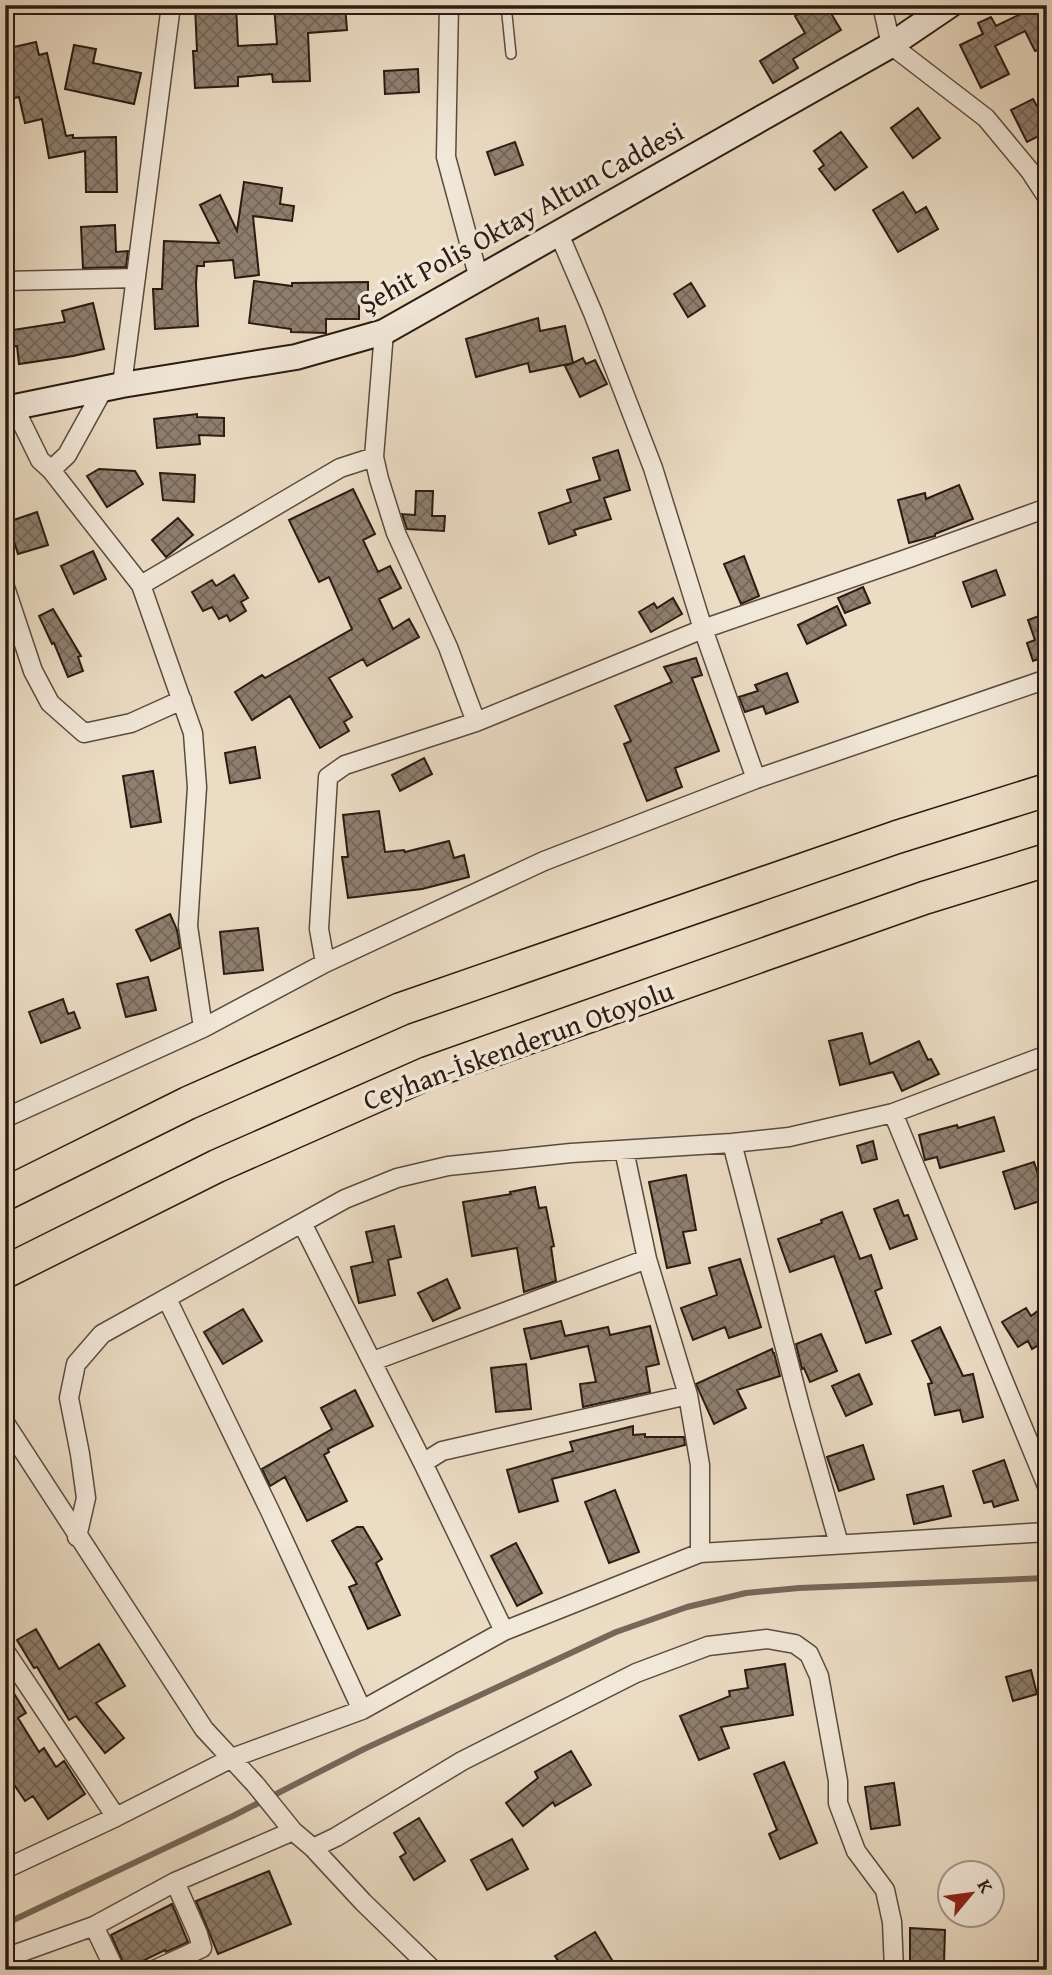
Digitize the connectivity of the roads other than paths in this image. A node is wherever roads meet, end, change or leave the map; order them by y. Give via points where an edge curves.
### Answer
1 (171, 5) edge
2 (449, 5) edge
3 (506, 5) edge
4 (882, 5) edge
5 (950, 5) edge
6 (891, 44) junction
7 (511, 54) dead end
8 (1047, 198) edge
9 (559, 234) junction
10 (136, 278) junction
11 (479, 279) junction
12 (5, 281) edge
13 (384, 332) junction
14 (113, 386) junction
15 (10, 408) edge
16 (374, 457) junction
17 (51, 470) junction
18 (1047, 508) edge
19 (141, 584) junction
20 (5, 586) edge
21 (703, 629) junction
22 (1047, 680) edge
23 (182, 700) junction
24 (476, 722) junction
25 (756, 779) junction
26 (1047, 790) edge
27 (1047, 860) edge
28 (325, 963) junction
29 (203, 1028) junction
30 (1047, 1055) edge
31 (893, 1112) junction
32 (5, 1118) edge
33 (732, 1143) junction
34 (624, 1150) junction
35 (5, 1194) edge
36 (302, 1223) junction
37 (647, 1259) junction
38 (5, 1272) edge
39 (167, 1298) junction
40 (373, 1361) junction
41 (688, 1395) junction
42 (5, 1423) edge
43 (424, 1463) junction
44 (1047, 1486) edge
45 (1047, 1532) edge
46 (77, 1537) junction
47 (839, 1544) junction
48 (700, 1553) junction
49 (504, 1631) junction
50 (5, 1651) edge
51 (362, 1710) junction
52 (232, 1758) junction
53 (116, 1817) junction
54 (293, 1831) junction
55 (313, 1848) junction
56 (5, 1869) edge
57 (175, 1882) junction
58 (94, 1926) junction
59 (5, 1958) edge
60 (115, 1970) edge
61 (154, 1970) edge
62 (433, 1970) edge
63 (894, 1970) edge

1 - 10 street
2 - 11 street via 446,157
3 - 7 lane
4 - 6 street
5 - 6 street, Şehit Polis Oktay Altun Caddesi
6 - 8 street via 986,118
6 - 9 street, Şehit Polis Oktay Altun Caddesi
9 - 11 street, Şehit Polis Oktay Altun Caddesi
9 - 21 street via 653,468
10 - 12 street
10 - 14 street
11 - 13 street, Şehit Polis Oktay Altun Caddesi
13 - 14 street, Şehit Polis Oktay Altun Caddesi via 296,357
13 - 16 street
14 - 15 street, Şehit Polis Oktay Altun Caddesi
14 - 17 street via 67,455
15 - 17 street via 40,460
16 - 19 street via 340,468
16 - 24 street via 396,533
17 - 19 street
18 - 21 street
19 - 23 street
20 - 23 street via 33,671 50,703 84,733 131,723
21 - 24 street
21 - 25 street
22 - 25 street
23 - 29 street via 193,733 197,786 188,926
24 - 28 street via 345,765 328,777 319,929
25 - 28 street via 544,861
26 - 35 highway via 897,837 401,1009 188,1102
27 - 38 highway, Ceyhan-İskenderun Otoyolu via 924,898 428,1073 217,1166
28 - 29 street
29 - 32 street
30 - 31 street
31 - 33 street via 789,1137
31 - 44 street
33 - 34 street
33 - 47 street
34 - 36 street via 448,1166 397,1178
34 - 37 street
36 - 39 street
36 - 40 street
37 - 40 street
37 - 41 street
39 - 46 street via 102,1334 76,1364 69,1398 86,1498
39 - 51 street
40 - 43 street
41 - 43 street via 442,1451
41 - 48 street via 700,1465
42 - 46 street
43 - 49 street
45 - 47 street
46 - 52 street via 204,1729
47 - 48 street
48 - 49 street
49 - 51 street
50 - 53 street
51 - 52 street
52 - 53 street
52 - 54 street
53 - 56 street
54 - 55 street
54 - 57 street
55 - 62 street
55 - 63 street via 462,1761 635,1672 708,1646 767,1639 795,1644 809,1654 819,1676 838,1803 856,1852 885,1891
57 - 58 street
57 - 61 street via 202,1948
58 - 59 street
58 - 60 street

